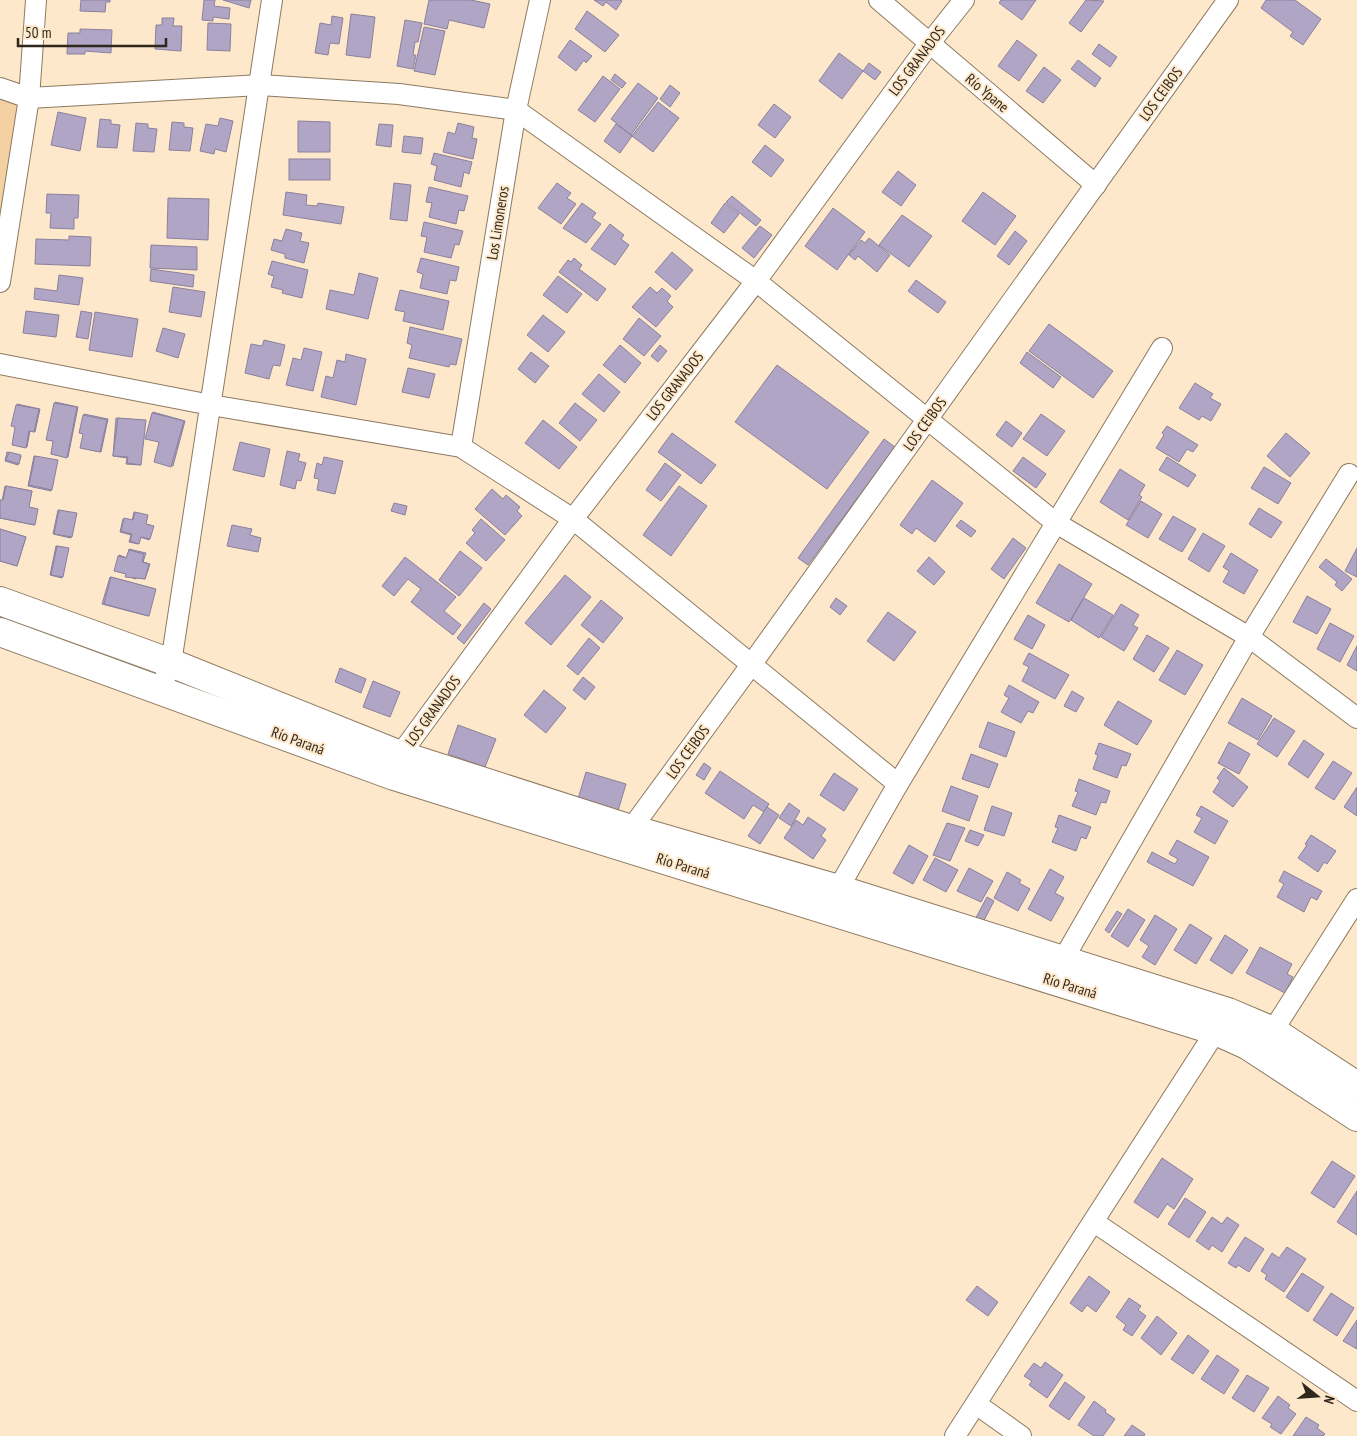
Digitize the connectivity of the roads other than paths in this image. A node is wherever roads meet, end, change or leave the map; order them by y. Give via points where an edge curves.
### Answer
1 (36, 0) edge
2 (272, 0) edge
3 (540, 0) edge
4 (879, 0) edge
5 (964, 0) edge
6 (1228, 0) edge
7 (929, 44) junction
8 (260, 85) junction
9 (0, 88) edge
10 (29, 98) junction
11 (516, 110) junction
12 (1096, 185) junction
13 (0, 282) edge
14 (756, 282) junction
15 (1162, 348) dead end
16 (0, 364) edge
17 (210, 405) junction
18 (928, 420) junction
19 (461, 447) junction
20 (1349, 474) dead end
21 (572, 519) junction
22 (1056, 523) junction
23 (0, 601) edge
24 (0, 632) edge
25 (1249, 637) junction
26 (171, 663) junction
27 (751, 665) junction
28 (160, 690) junction
29 (1357, 718) edge
30 (397, 766) junction
31 (898, 784) junction
32 (628, 838) junction
33 (1357, 899) edge
34 (833, 900) junction
35 (1057, 970) junction
36 (1222, 1021) junction
37 (1266, 1042) junction
38 (1357, 1086) edge
39 (1357, 1117) edge
40 (1094, 1222) junction
41 (1357, 1401) edge
42 (976, 1404) junction
43 (955, 1436) edge
44 (1021, 1436) edge

1 - 10 street
2 - 8 street
3 - 11 street, Los Limoneros
4 - 7 street, Río Ypane
5 - 7 street, LOS GRANADOS
6 - 12 street, LOS CEIBOS
7 - 12 street, Río Ypane
7 - 14 street, LOS GRANADOS
8 - 10 street
8 - 11 street via 399,94
8 - 17 street
9 - 10 street
10 - 13 street
11 - 14 street
11 - 19 street, Los Limoneros
12 - 18 street, LOS CEIBOS
14 - 18 street
14 - 21 street, LOS GRANADOS
15 - 22 street
16 - 17 street
17 - 19 street
17 - 26 street
18 - 22 street
18 - 27 street, LOS CEIBOS
19 - 21 street
20 - 25 street
21 - 27 street
21 - 30 street, LOS GRANADOS
22 - 25 street
22 - 31 street
23 - 26 street, Río Paraná
24 - 28 street, Río Paraná
25 - 29 street
25 - 35 street
26 - 28 street
26 - 30 street, Río Paraná
27 - 31 street
27 - 32 street, LOS CEIBOS
28 - 30 street, Río Paraná
30 - 32 street, Río Paraná
31 - 34 street
32 - 34 street, Río Paraná
33 - 37 street
34 - 35 street, Río Paraná
35 - 36 street, Río Paraná
36 - 37 street, Río Paraná
36 - 40 street
37 - 38 street, Río Paraná
37 - 39 street, Río Paraná
40 - 41 street
40 - 42 street
42 - 43 street
42 - 44 street

